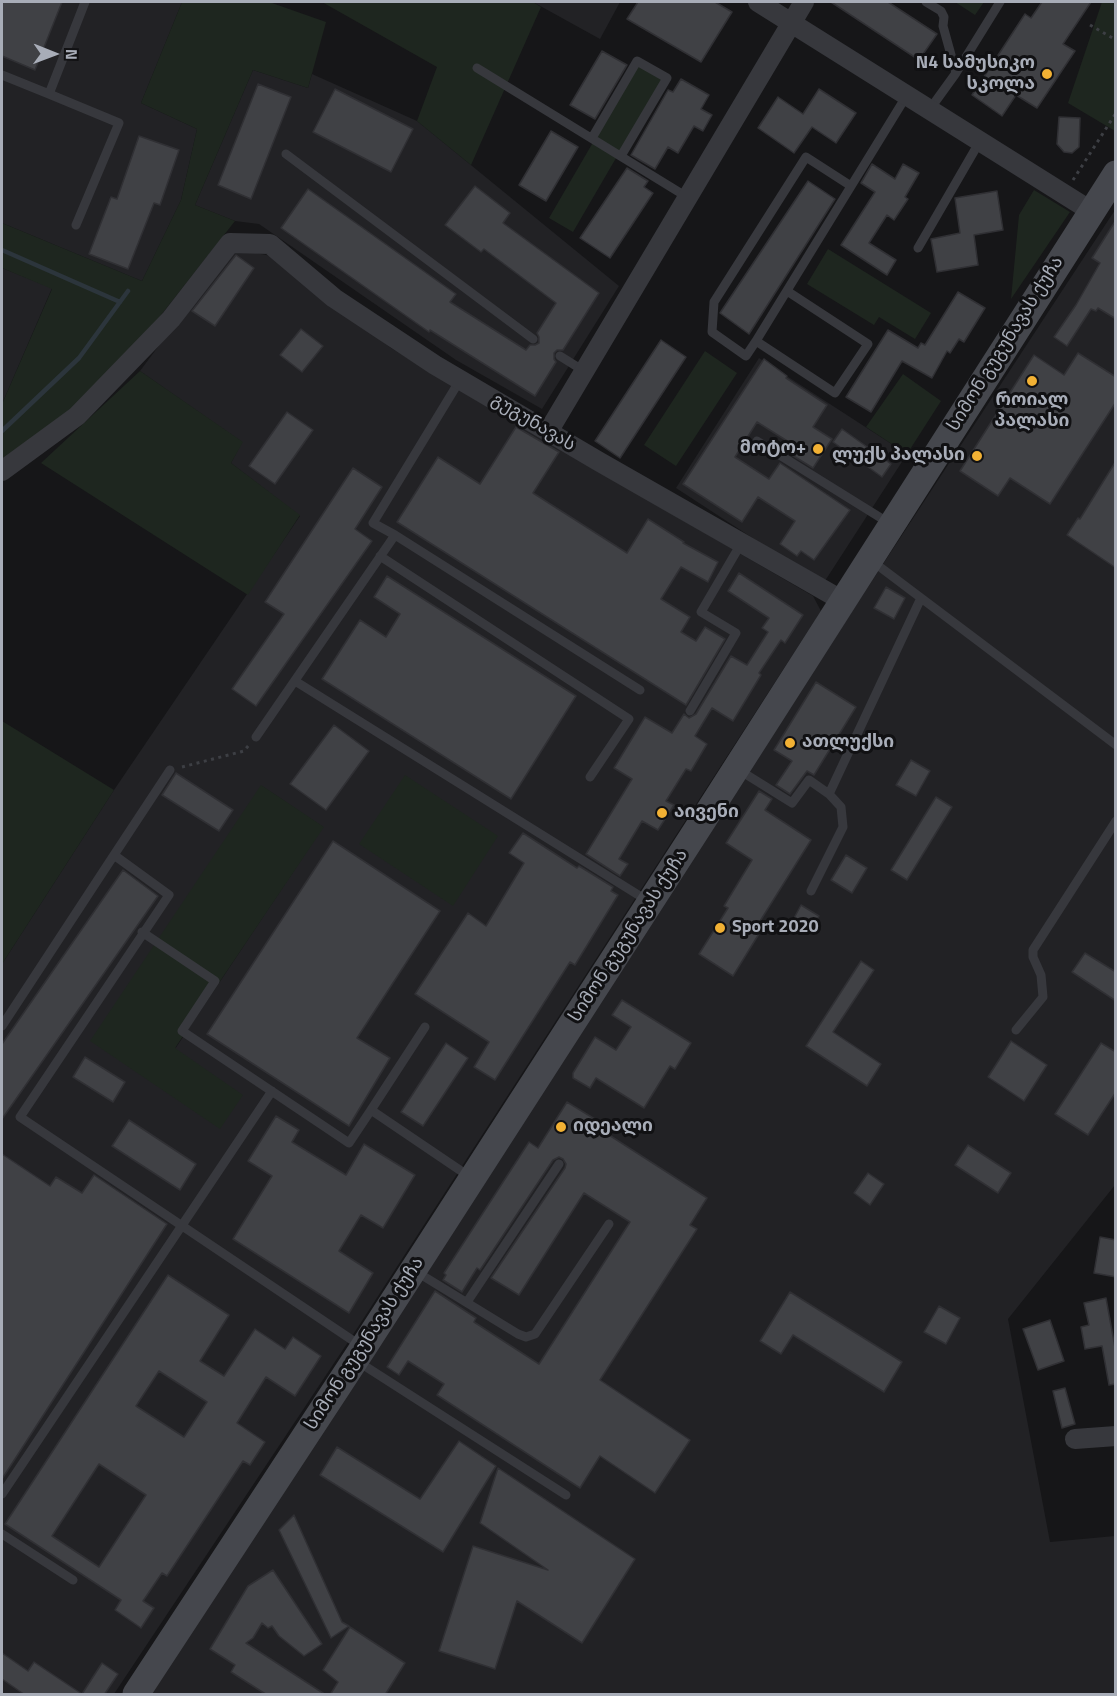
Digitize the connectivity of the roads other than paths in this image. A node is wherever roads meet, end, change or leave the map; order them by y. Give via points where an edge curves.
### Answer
1 (85, 2) edge
2 (758, 2) edge
3 (804, 2) edge
4 (926, 2) edge
5 (1000, 2) edge
6 (791, 22) junction
7 (477, 68) dead end
8 (956, 73) junction
9 (2, 75) edge
10 (49, 94) junction
11 (908, 95) junction
12 (930, 110) junction
13 (592, 138) junction
14 (980, 141) junction
15 (286, 154) dead end
16 (621, 156) junction
17 (1116, 174) edge
18 (852, 186) junction
19 (687, 197) junction
20 (1091, 211) junction
21 (76, 225) dead end
22 (918, 248) dead end
23 (787, 291) junction
24 (533, 339) dead end
25 (756, 341) junction
26 (560, 356) dead end
27 (584, 371) junction
28 (460, 380) junction
29 (548, 432) junction
30 (757, 441) dead end
31 (2, 471) edge
32 (891, 525) junction
33 (395, 536) junction
34 (742, 542) junction
35 (381, 556) junction
36 (870, 559) junction
37 (921, 598) junction
38 (843, 601) junction
39 (295, 681) junction
40 (640, 690) dead end
41 (690, 711) dead end
42 (256, 737) road end
43 (1116, 745) edge
44 (736, 768) junction
45 (170, 770) road end
46 (590, 777) dead end
47 (829, 794) junction
48 (1116, 821) edge
49 (114, 855) junction
50 (811, 891) dead end
51 (650, 902) junction
52 (142, 932) junction
53 (2, 1026) edge
54 (425, 1027) dead end
55 (1016, 1030) dead end
56 (272, 1091) junction
57 (371, 1110) junction
58 (559, 1164) dead end
59 (472, 1178) junction
60 (609, 1224) dead end
61 (182, 1226) junction
62 (413, 1270) junction
63 (467, 1302) junction
64 (359, 1353) junction
65 (1116, 1436) edge
66 (1075, 1439) dead end
67 (2, 1494) edge
68 (566, 1495) dead end
69 (2, 1533) edge
70 (73, 1580) dead end
71 (136, 1695) edge

1 - 10 lane
2 - 6 street
3 - 6 street
4 - 8 lane via 944,17
5 - 8 lane
6 - 11 street
6 - 19 street
7 - 13 lane
8 - 12 lane
9 - 10 lane
10 - 21 lane via 119,123
11 - 12 street
11 - 18 lane
12 - 14 street
13 - 16 lane
13 - 16 lane via 637,61 666,78
14 - 20 street
14 - 22 lane
15 - 24 lane
16 - 19 lane
17 - 20 main road, სიმონ გუგუნავას ქუჩა
18 - 23 lane
18 - 25 lane via 806,157 714,302 712,332 746,356
19 - 27 street
20 - 32 main road, სიმონ გუგუნავას ქუჩა
23 - 25 lane
23 - 25 lane via 868,344 835,393
26 - 27 lane
27 - 29 street
28 - 29 street, გუგუნავას
28 - 31 street, გუგუნავას via 334,298 270,244 230,243 171,319 77,416
28 - 33 lane via 373,523
29 - 34 street, გუგუნავას
30 - 32 lane
32 - 36 main road, სიმონ გუგუნავას ქუჩა
33 - 35 lane
33 - 40 lane
34 - 38 street, გუგუნავას
34 - 41 lane via 701,612 736,633
35 - 39 lane
35 - 46 lane via 629,719
36 - 37 lane
36 - 38 main road, სიმონ გუგუნავას ქუჩა
37 - 43 lane
37 - 47 lane
38 - 44 main road, სიმონ გუგუნავას ქუჩა
39 - 42 lane
39 - 51 lane
44 - 47 lane via 792,803 809,780
44 - 51 main road, სიმონ გუგუნავას ქუჩა
45 - 49 lane
47 - 50 lane via 841,807 843,827
48 - 55 lane via 1033,950 1043,997
49 - 52 lane via 169,895
49 - 53 lane
51 - 59 main road, სიმონ გუგუნავას ქუჩა
52 - 56 lane via 215,981 182,1031
52 - 61 lane via 20,1117
54 - 57 lane
56 - 57 lane via 349,1143
56 - 61 lane
57 - 59 lane
58 - 63 lane
59 - 62 main road, სიმონ გუგუნავას ქუჩა
60 - 63 lane via 534,1334 518,1334
61 - 64 lane
61 - 67 lane
62 - 63 lane
62 - 64 main road, სიმონ გუგუნავას ქუჩა
64 - 68 lane
64 - 71 main road, სიმონ გუგუნავას ქუჩა
65 - 66 street
69 - 70 lane

